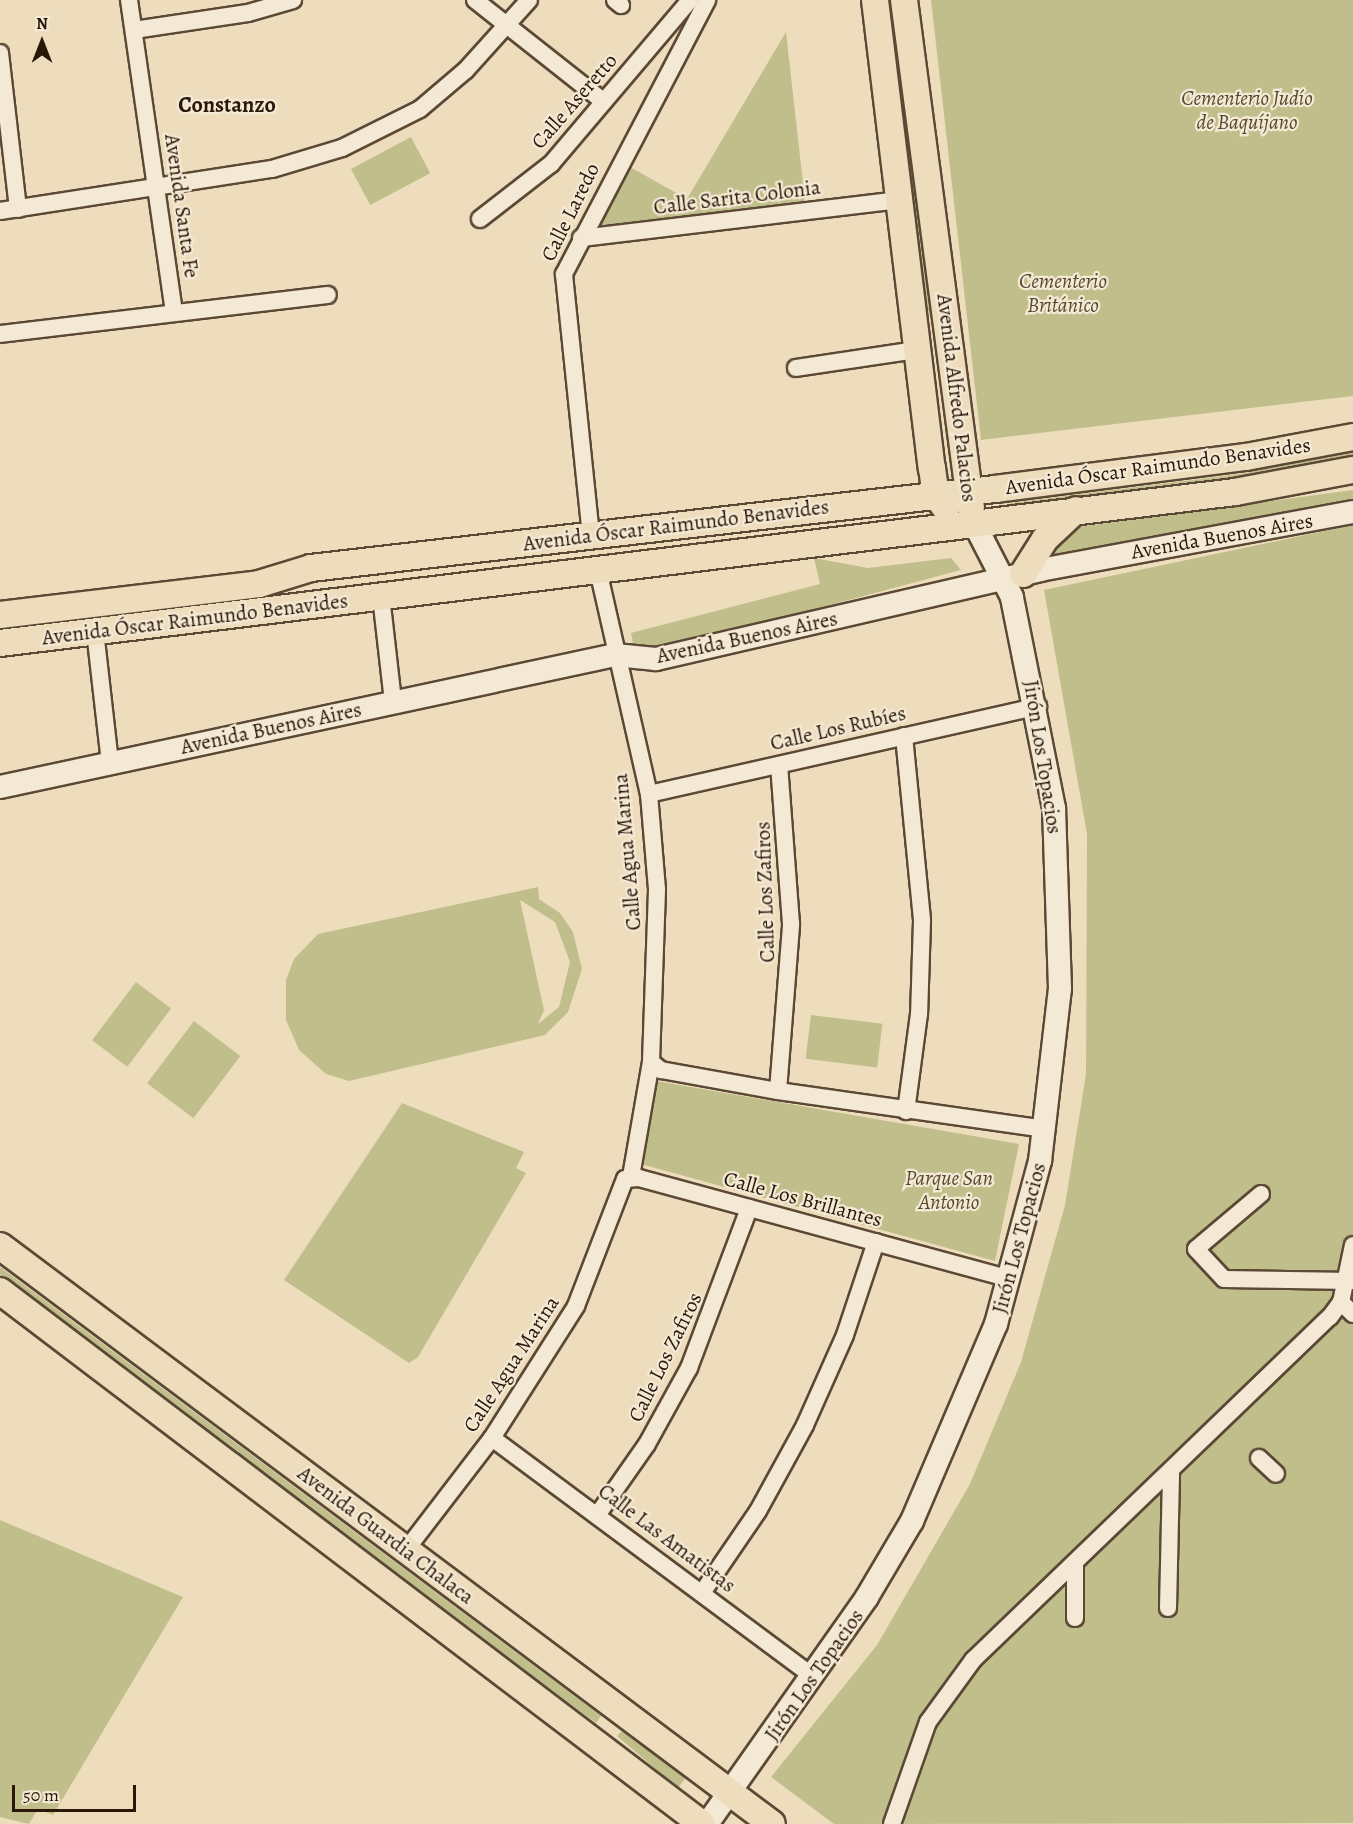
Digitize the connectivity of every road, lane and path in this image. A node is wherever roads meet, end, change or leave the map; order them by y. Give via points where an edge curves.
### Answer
1 (129, 0) edge
2 (293, 0) edge
3 (475, 0) edge
4 (529, 0) edge
5 (690, 0) edge
6 (707, 0) edge
7 (875, 0) edge
8 (904, 0) edge
9 (507, 26) junction
10 (134, 30) junction
11 (0, 53) edge
12 (1, 72) edge
13 (604, 102) junction
14 (157, 189) junction
15 (898, 200) junction
16 (18, 209) junction
17 (0, 211) edge
18 (480, 219) dead end
19 (581, 238) junction
20 (328, 295) dead end
21 (174, 312) junction
22 (0, 334) edge
23 (948, 334) junction
24 (916, 344) junction
25 (796, 368) dead end
26 (1353, 437) edge
27 (1353, 470) edge
28 (967, 492) junction
29 (936, 495) junction
30 (1077, 510) junction
31 (1353, 512) edge
32 (966, 524) junction
33 (591, 536) junction
34 (435, 553) junction
35 (598, 570) junction
36 (1013, 577) junction
37 (444, 589) junction
38 (381, 596) junction
39 (0, 615) edge
40 (95, 631) junction
41 (0, 643) edge
42 (615, 655) junction
43 (393, 701) junction
44 (1038, 705) junction
45 (904, 736) junction
46 (110, 763) junction
47 (779, 765) junction
48 (0, 787) edge
49 (649, 794) junction
50 (651, 1062) junction
51 (778, 1090) junction
52 (906, 1111) junction
53 (1045, 1129) junction
54 (626, 1180) junction
55 (1261, 1194) dead end
56 (749, 1208) junction
57 (876, 1242) junction
58 (1353, 1245) edge
59 (0, 1246) edge
60 (1011, 1279) junction
61 (1350, 1281) edge
62 (0, 1291) edge
63 (1347, 1308) edge
64 (492, 1438) junction
65 (1259, 1458) dead end
66 (1171, 1474) junction
67 (1276, 1474) dead end
68 (598, 1514) junction
69 (406, 1550) junction
70 (1075, 1564) junction
71 (702, 1593) junction
72 (1168, 1608) dead end
73 (1075, 1618) dead end
74 (814, 1677) junction
75 (730, 1793) junction
76 (702, 1824) edge
77 (707, 1824) edge
78 (772, 1824) edge
79 (892, 1824) edge

1 - 10 street, Avenida Santa Fe
2 - 10 street via 248,13
3 - 9 street
4 - 9 street
5 - 13 street, Calle Aseretto
6 - 19 street, Calle Laredo
7 - 15 main road, Avenida Alfredo Palacios
8 - 23 main road, Avenida Alfredo Palacios
9 - 13 street
9 - 14 street via 456,80 398,124 294,164
10 - 14 street, Avenida Santa Fe
11 - 12 street
12 - 16 street
13 - 18 street, Calle Aseretto via 550,164
14 - 16 street
14 - 21 street, Avenida Santa Fe
15 - 19 street, Calle Sarita Colonia
15 - 24 main road, Avenida Alfredo Palacios
16 - 17 street
19 - 33 street, Calle Laredo via 563,278
20 - 21 street
21 - 22 street
23 - 24 main road
23 - 28 main road, Avenida Alfredo Palacios
24 - 25 street
24 - 29 main road, Avenida Alfredo Palacios
26 - 28 main road, Avenida Óscar Raimundo Benavides via 1246,457
27 - 30 main road, Avenida Óscar Raimundo Benavides via 1235,492
28 - 29 main road, Avenida Óscar Raimundo Benavides
28 - 32 main road, Avenida Alfredo Palacios
29 - 32 main road, Avenida Alfredo Palacios
29 - 33 main road, Avenida Óscar Raimundo Benavides
30 - 32 main road, Avenida Óscar Raimundo Benavides
30 - 36 main road via 1045,539
31 - 36 main road, Avenida Buenos Aires
32 - 35 main road, Avenida Óscar Raimundo Benavides
32 - 36 main road, Avenida Alfredo Palacios
33 - 34 main road, Avenida Óscar Raimundo Benavides
34 - 37 main road
34 - 38 main road
34 - 39 main road, Avenida Óscar Raimundo Benavides via 310,568 259,584
35 - 37 main road, Avenida Óscar Raimundo Benavides
35 - 42 street, Calle Agua Marina
36 - 42 main road, Avenida Buenos Aires via 656,659
36 - 44 main road, Jirón Los Topacios
37 - 38 main road, Avenida Óscar Raimundo Benavides
38 - 40 main road, Avenida Óscar Raimundo Benavides
38 - 43 street
40 - 41 main road, Avenida Óscar Raimundo Benavides
40 - 46 street
42 - 43 main road, Avenida Buenos Aires
42 - 49 street, Calle Agua Marina
43 - 46 main road, Avenida Buenos Aires
44 - 45 street, Calle Los Rubíes
44 - 53 main road, Jirón Los Topacios via 1054,808 1061,903 1060,989
45 - 47 street, Calle Los Rubíes
45 - 52 street via 922,921 919,1014
46 - 48 main road, Avenida Buenos Aires
47 - 49 street, Calle Los Rubíes
47 - 51 street, Calle Los Zafiros via 790,924
49 - 50 street, Calle Agua Marina via 657,890
50 - 51 street via 661,1070
50 - 54 street, Calle Agua Marina
51 - 52 street
52 - 53 street
53 - 60 main road, Jirón Los Topacios
54 - 56 street, Calle Los Brillantes
54 - 64 street, Calle Agua Marina via 576,1306
55 - 61 street via 1196,1249 1224,1279
56 - 57 street, Calle Los Brillantes
56 - 68 street, Calle Los Zafiros via 689,1368 647,1444
57 - 60 street, Calle Los Brillantes
57 - 71 street via 845,1335 805,1425 758,1511
58 - 61 street
59 - 69 main road, Avenida Guardia Chalaca
60 - 74 main road, Jirón Los Topacios via 976,1382 912,1521
61 - 63 street
62 - 76 main road, Avenida Guardia Chalaca
63 - 66 street
64 - 68 street, Calle Las Amatistas
64 - 69 street, Calle Agua Marina
65 - 67 street
66 - 70 street
66 - 72 street
68 - 71 street, Calle Las Amatistas
69 - 75 main road, Avenida Guardia Chalaca
70 - 73 street
70 - 79 street via 973,1660 928,1722
71 - 74 street, Calle Las Amatistas
74 - 75 main road, Jirón Los Topacios
75 - 77 main road, Jirón Los Topacios
75 - 78 main road, Avenida Guardia Chalaca

